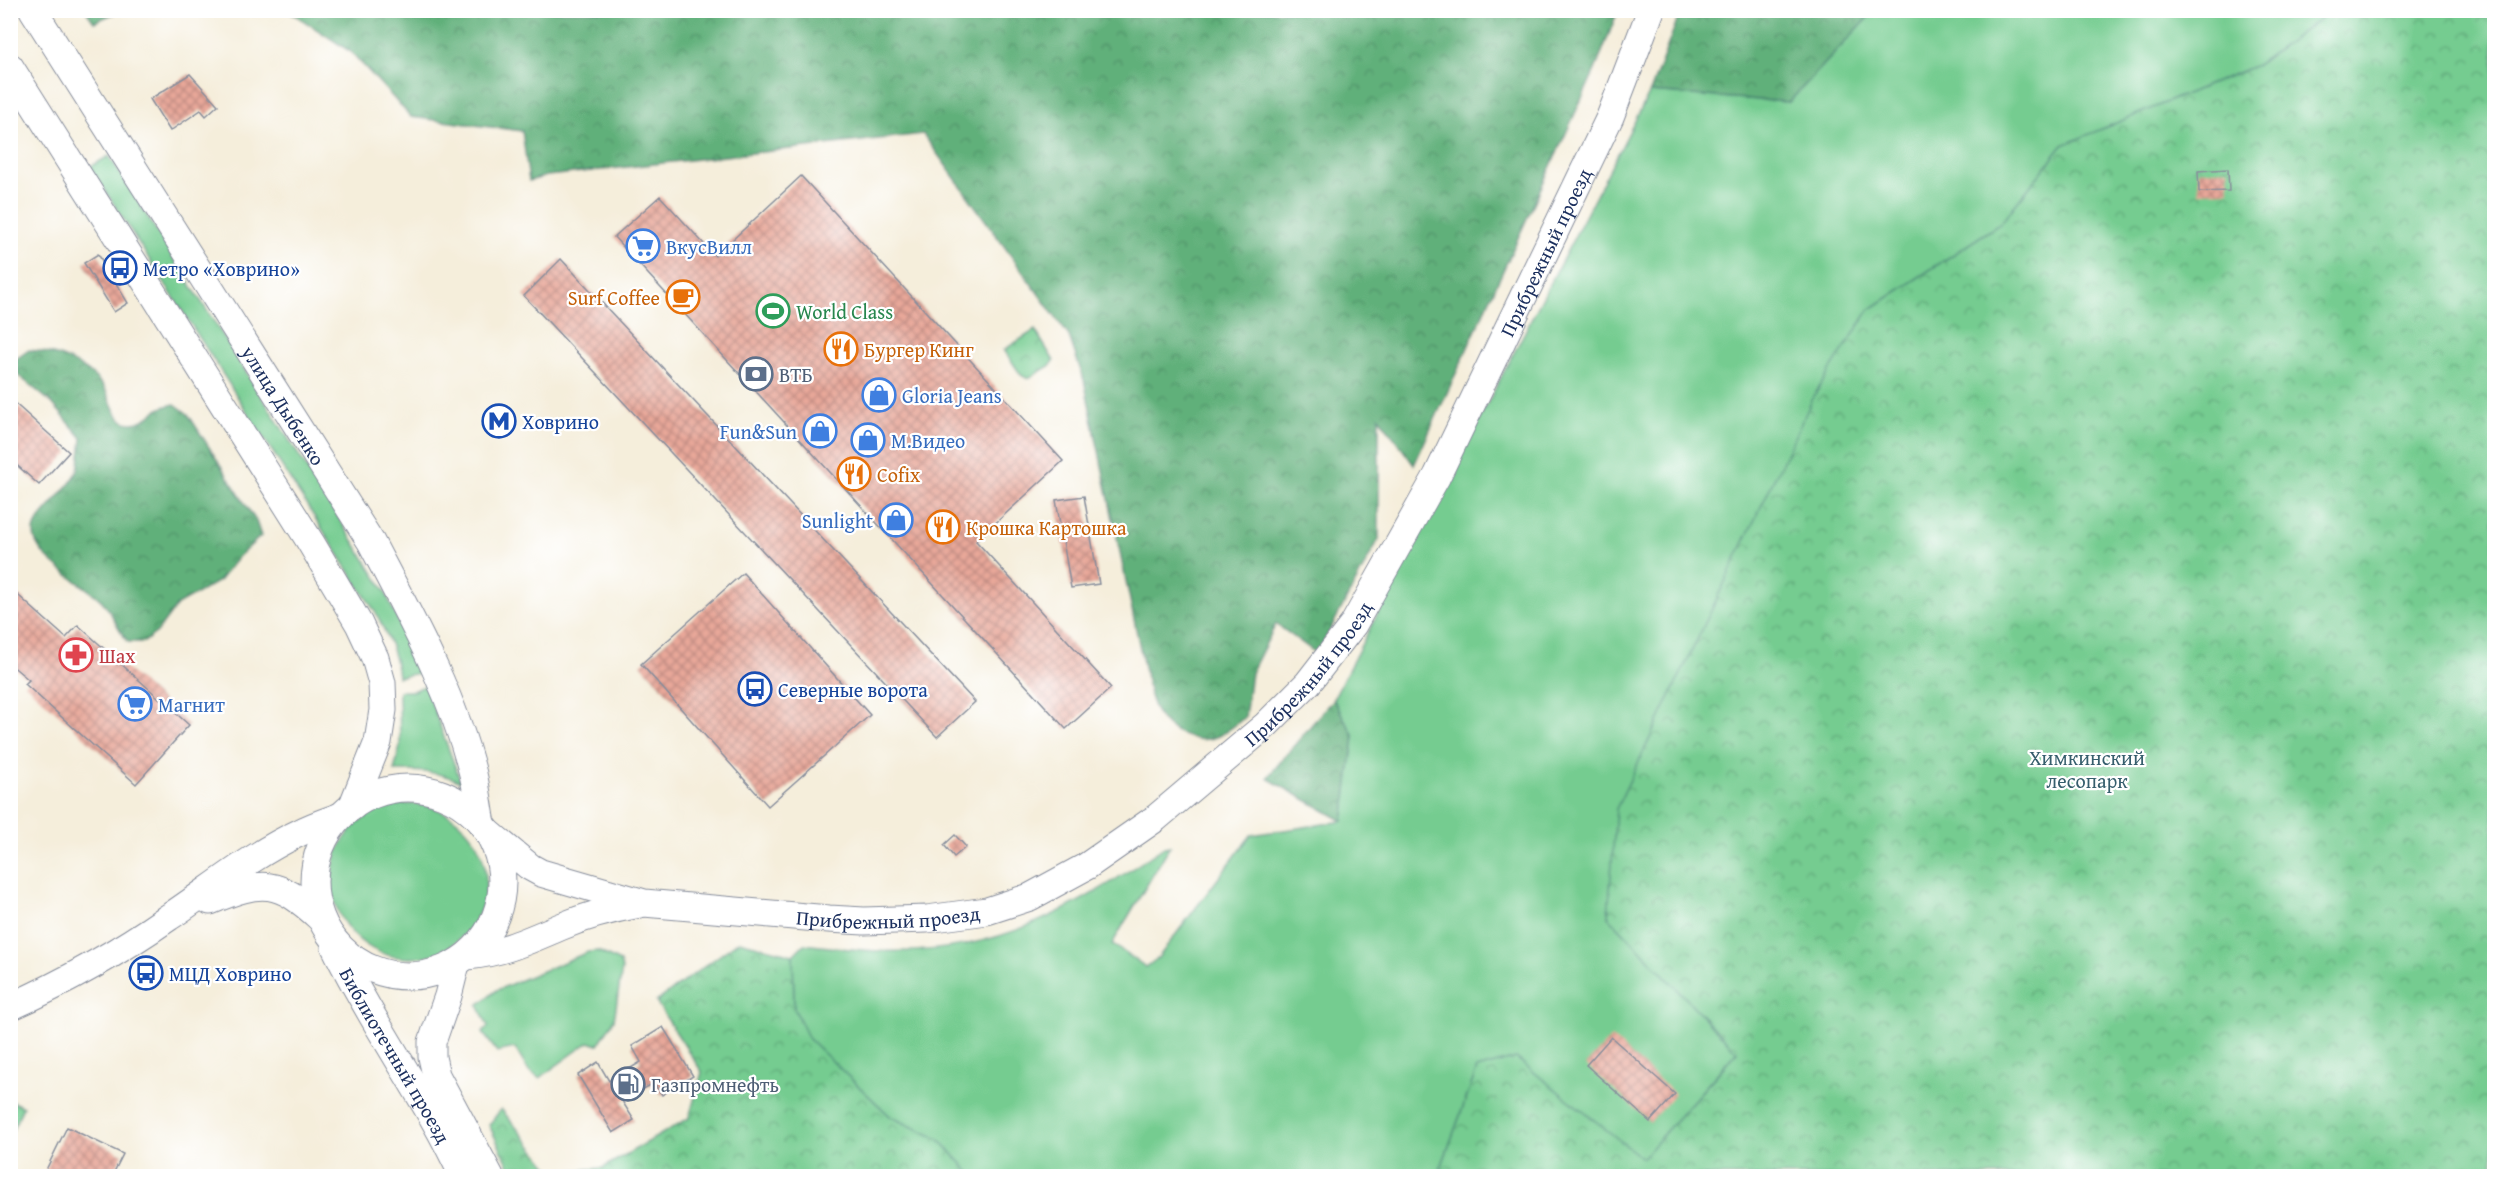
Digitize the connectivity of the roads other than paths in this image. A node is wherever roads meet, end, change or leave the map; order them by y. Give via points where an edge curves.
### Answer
1 (33, 10) edge
2 (1651, 10) edge
3 (10, 67) edge
4 (347, 811) junction
5 (486, 828) junction
6 (644, 903) junction
7 (170, 917) junction
8 (325, 927) junction
9 (461, 960) junction
10 (10, 1007) edge
11 (462, 1176) edge
12 (490, 1176) edge

1 - 5 main road, улица Дыбенко via 371,542 446,693
2 - 6 main road, Прибрежный проезд via 1605,127 1437,476 1353,626 1335,652 1266,726 1156,818 1096,861 1038,893 987,911 927,919 864,921
3 - 4 main road via 311,543 375,658 382,683 380,732 368,771
4 - 5 main road via 381,793 421,789 444,795 465,807
4 - 7 main road via 297,833 228,875
4 - 8 main road via 325,837 315,864 314,892
5 - 6 main road, Прибрежный проезд via 541,873
5 - 9 main road via 502,869 499,908 481,942
6 - 9 main road, Прибрежный проезд via 591,916 494,954
7 - 8 main road via 239,889 260,886 286,891
7 - 10 main road via 104,959
8 - 9 main road via 345,953 387,975 434,974
8 - 11 main road, Библиотечный проезд via 356,990 418,1089
9 - 12 main road, Библиотечный проезд via 432,1042 432,1057 436,1075

